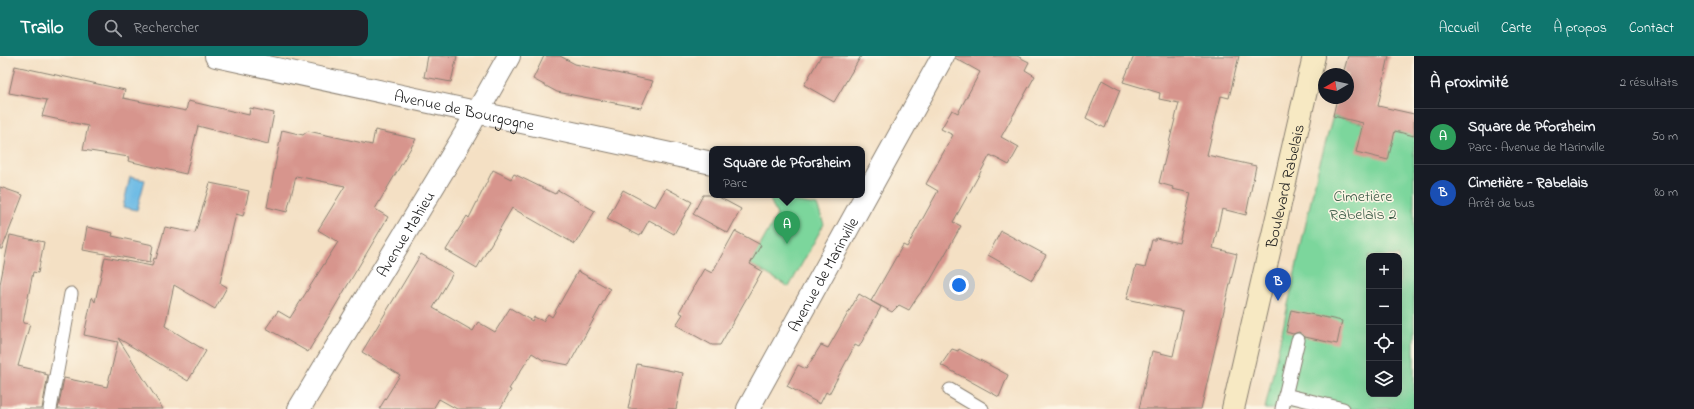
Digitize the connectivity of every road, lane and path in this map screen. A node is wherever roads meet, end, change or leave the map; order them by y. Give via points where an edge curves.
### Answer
1 (216, 56) edge
2 (509, 56) edge
3 (943, 56) edge
4 (1314, 56) edge
5 (478, 111) junction
6 (709, 162) edge
7 (865, 187) edge
8 (858, 198) edge
9 (72, 294) dead end
10 (1298, 340) dead end
11 (950, 390) dead end
12 (1285, 395) junction
13 (50, 409) edge
14 (299, 409) edge
15 (748, 409) edge
16 (982, 409) edge
17 (1233, 409) edge
18 (1282, 409) edge
19 (1343, 409) edge

1 - 5 street, Avenue de Bourgogne
2 - 5 street, Avenue Mahieu
3 - 7 street, Avenue de Marinville
4 - 17 main road, Boulevard Rabelais
5 - 6 street, Avenue de Bourgogne
5 - 14 street, Avenue Mahieu
8 - 15 street, Avenue de Marinville
9 - 13 lane
10 - 12 lane
11 - 16 lane
12 - 18 lane
12 - 19 lane

